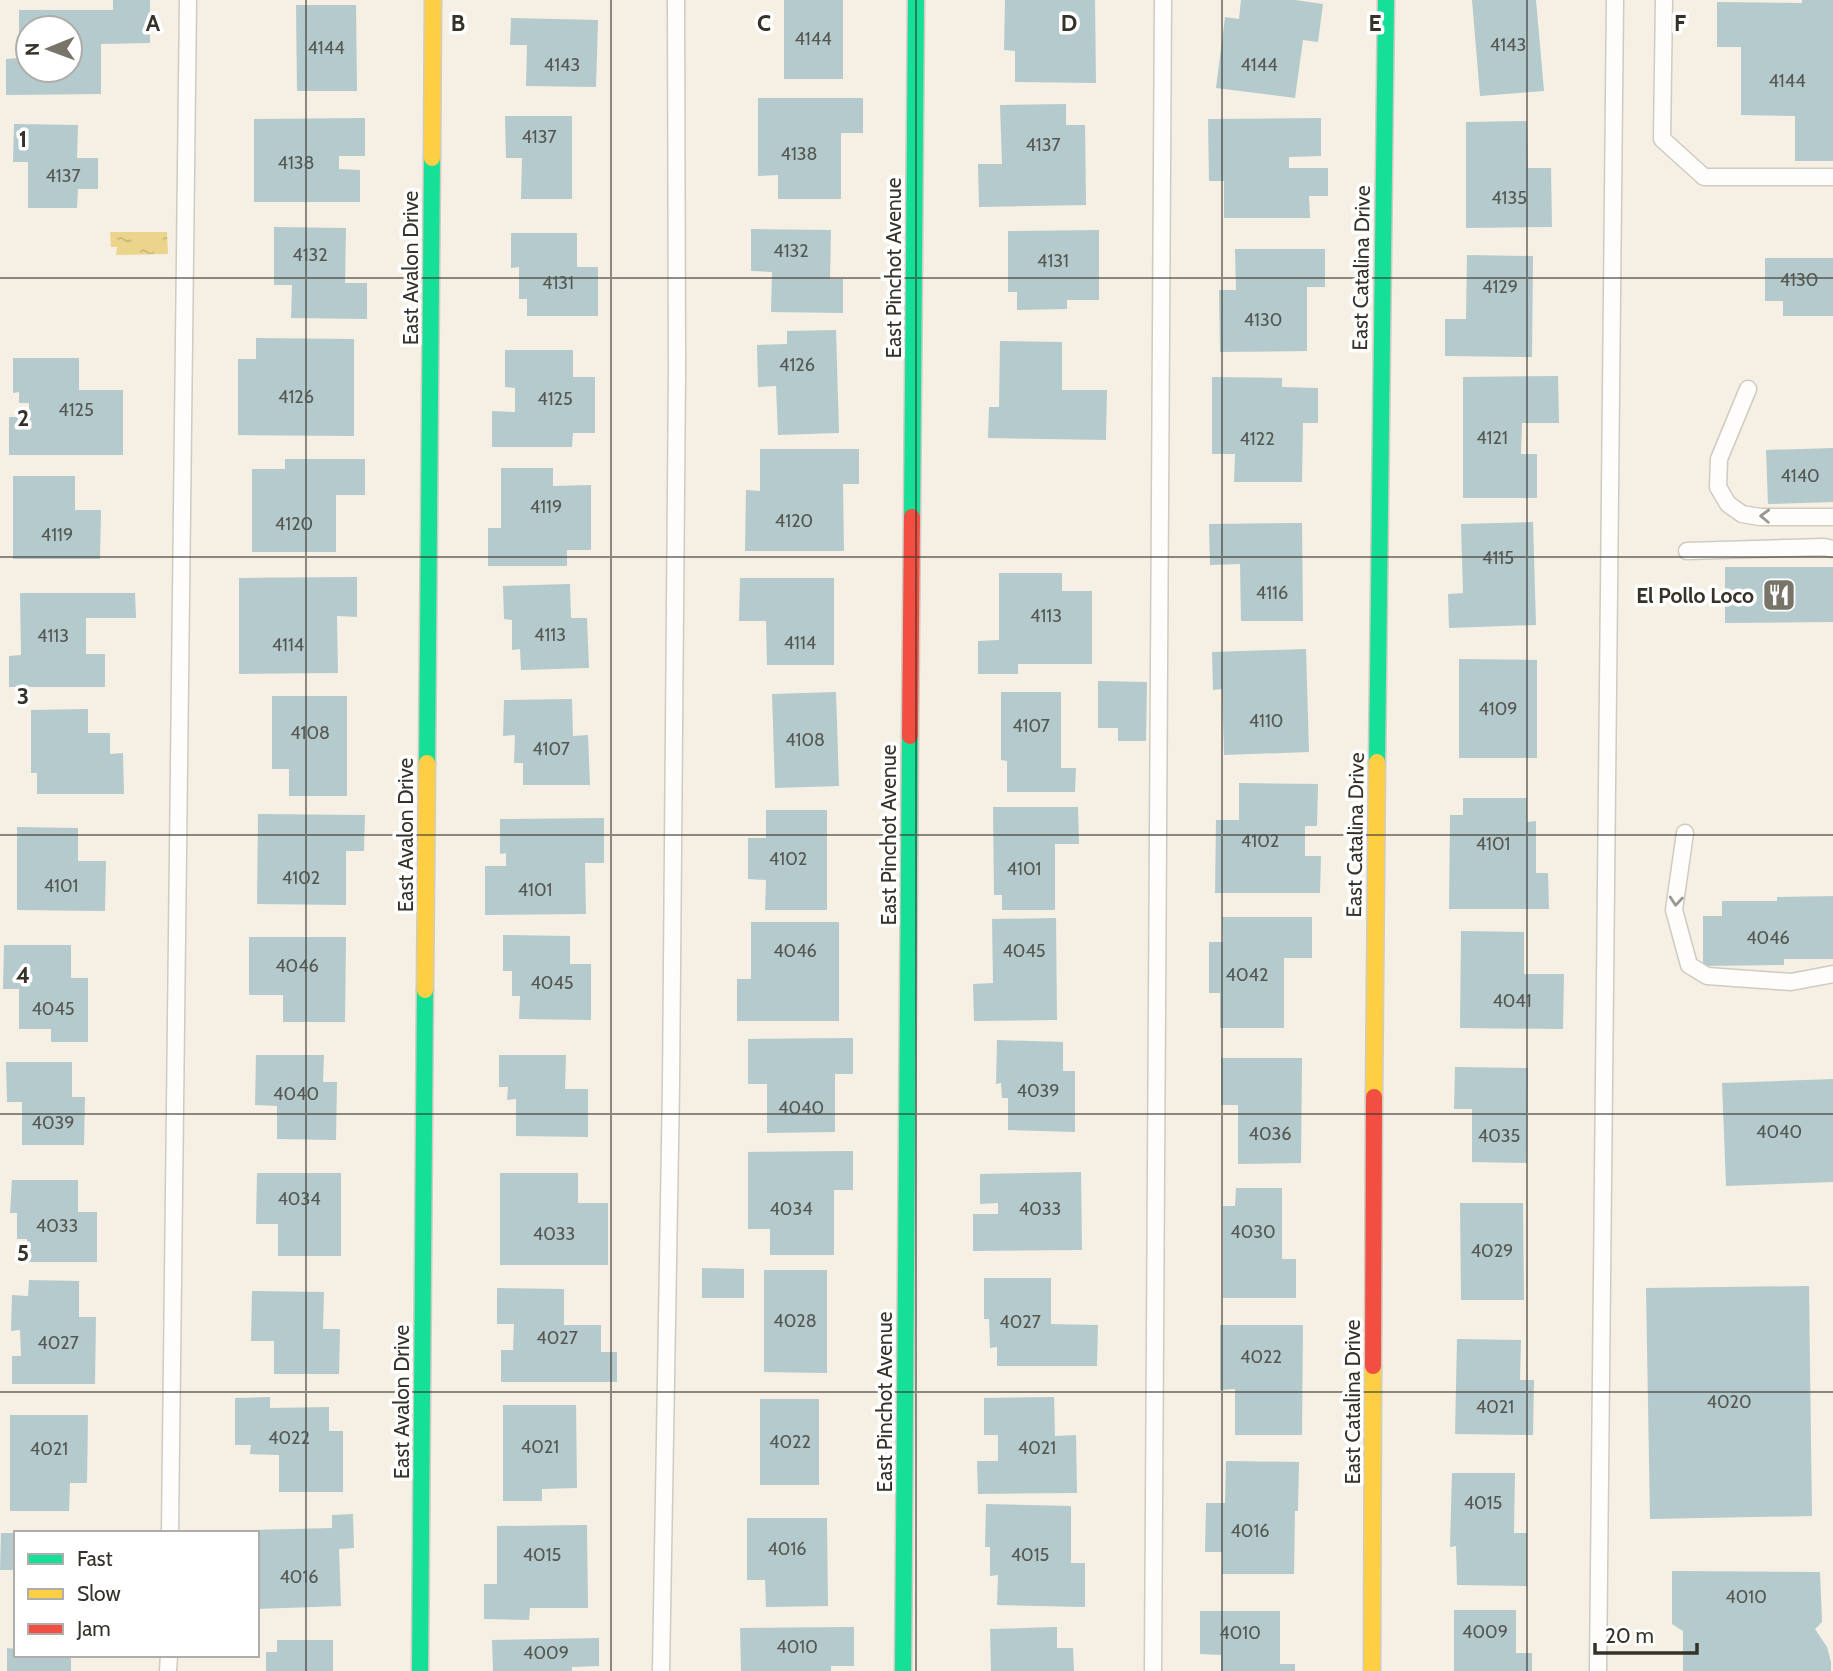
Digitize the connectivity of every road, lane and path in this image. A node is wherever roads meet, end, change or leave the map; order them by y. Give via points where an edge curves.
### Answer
1 (188, 0) edge
2 (433, 0) edge
3 (676, 0) edge
4 (916, 0) edge
5 (1163, 0) edge
6 (1386, 0) edge
7 (1615, 0) edge
8 (1664, 0) edge
9 (1833, 177) edge
10 (1748, 389) dead end
11 (1833, 517) edge
12 (1833, 549) edge
13 (1687, 551) dead end
14 (1685, 833) dead end
15 (1833, 974) edge
16 (170, 1531) edge
17 (419, 1671) edge
18 (660, 1671) edge
19 (903, 1671) edge
20 (1153, 1671) edge
21 (1372, 1671) edge
22 (1598, 1671) edge

1 - 16 lane
2 - 17 street, East Avalon Drive
3 - 18 lane via 671,1073
4 - 19 street, East Pinchot Avenue
5 - 20 lane
6 - 21 street, East Catalina Drive via 1374,1002
7 - 22 lane
8 - 9 lane via 1662,139 1704,177
11 -> 10 lane via 1760,517 1742,514 1728,504 1718,487 1719,459
12 - 13 lane
14 -> 15 lane via 1674,910 1689,965 1707,976 1791,982

